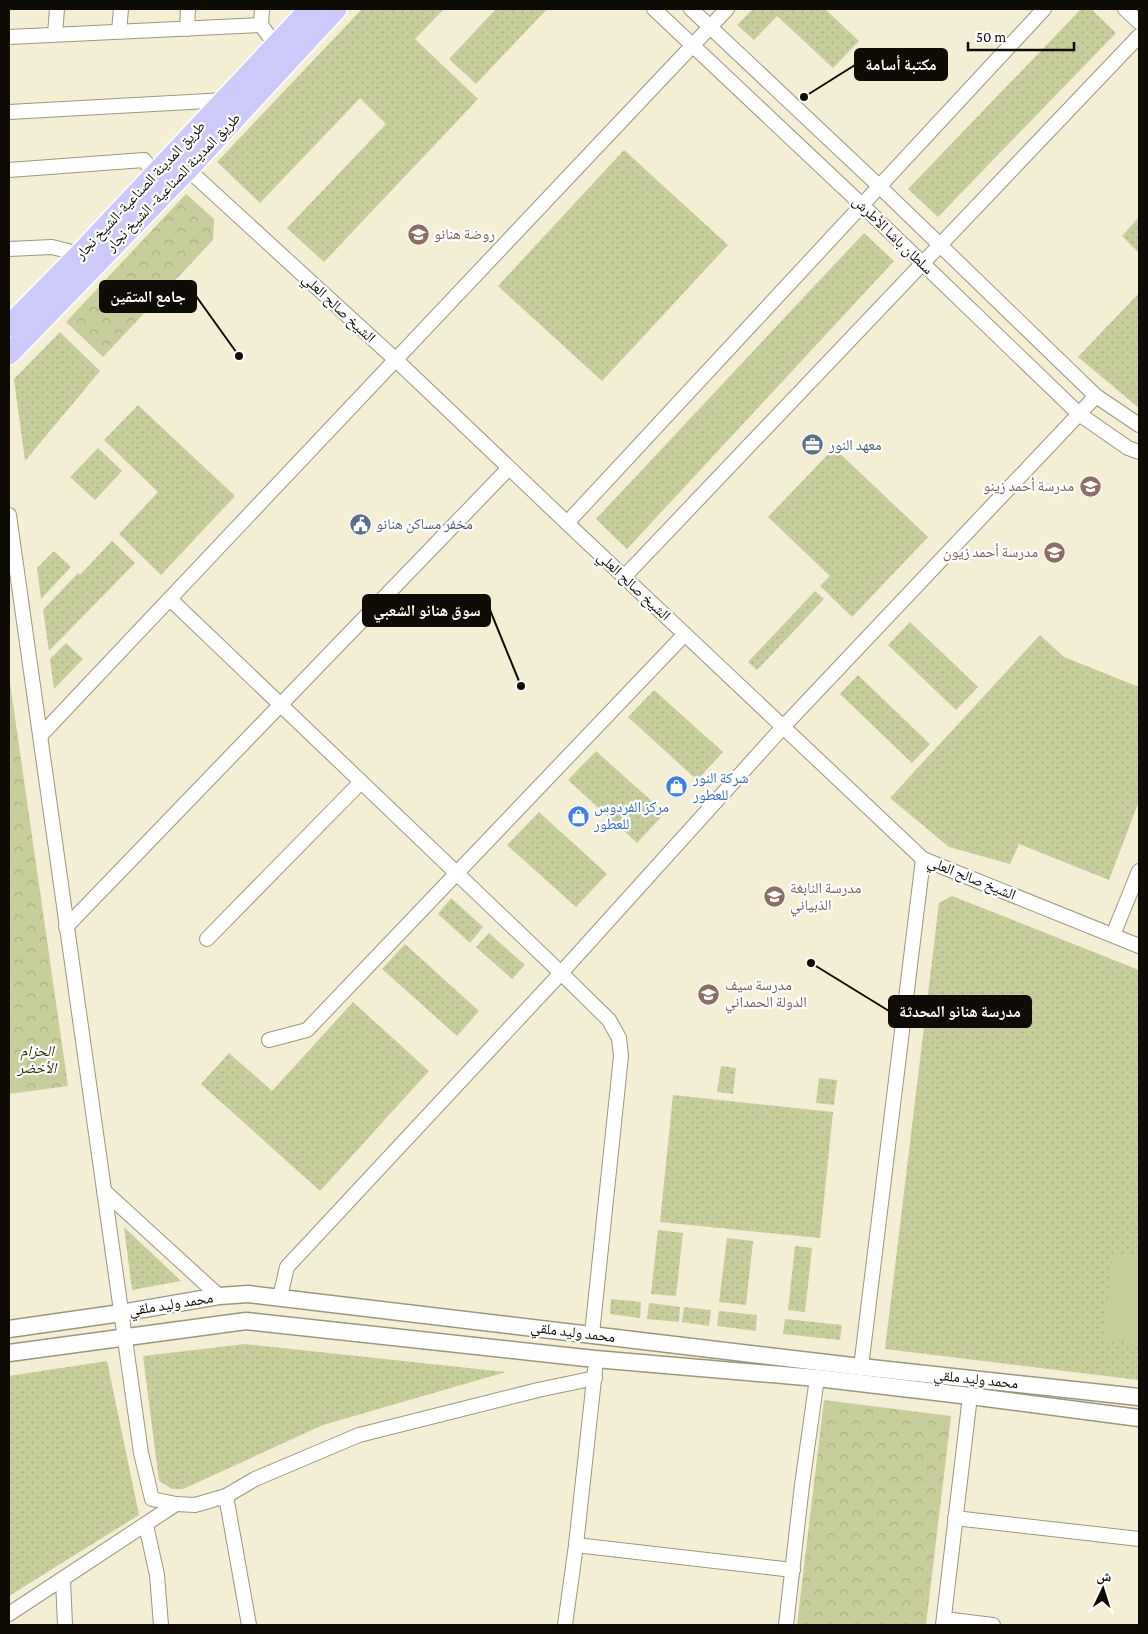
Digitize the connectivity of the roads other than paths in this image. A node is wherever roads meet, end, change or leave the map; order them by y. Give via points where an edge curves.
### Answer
1 (57, 9) edge
2 (121, 9) edge
3 (188, 9) edge
4 (262, 9) edge
5 (310, 9) edge
6 (336, 9) edge
7 (654, 9) edge
8 (691, 9) edge
9 (727, 9) edge
10 (1044, 9) edge
11 (1125, 9) edge
12 (1139, 22) edge
13 (260, 25) junction
14 (710, 27) junction
15 (187, 29) junction
16 (119, 31) junction
17 (55, 34) junction
18 (1139, 36) edge
19 (9, 37) edge
20 (692, 45) junction
21 (276, 46) junction
22 (226, 100) junction
23 (9, 112) edge
24 (180, 162) junction
25 (9, 170) edge
26 (154, 175) junction
27 (880, 186) junction
28 (862, 205) junction
29 (940, 244) junction
30 (9, 249) edge
31 (80, 254) junction
32 (922, 263) junction
33 (9, 326) edge
34 (9, 354) edge
35 (396, 360) junction
36 (1096, 396) junction
37 (1079, 414) junction
38 (1139, 425) edge
39 (1139, 452) edge
40 (509, 468) junction
41 (9, 515) edge
42 (567, 524) junction
43 (624, 577) junction
44 (170, 599) junction
45 (685, 634) junction
46 (280, 704) junction
47 (783, 727) junction
48 (41, 735) junction
49 (361, 782) junction
50 (923, 859) junction
51 (1139, 871) edge
52 (456, 874) junction
53 (66, 927) junction
54 (1113, 936) junction
55 (207, 939) dead end
56 (1139, 946) edge
57 (561, 973) junction
58 (269, 1040) dead end
59 (104, 1191) junction
60 (219, 1296) junction
61 (280, 1297) junction
62 (121, 1313) junction
63 (9, 1329) edge
64 (592, 1334) junction
65 (124, 1336) junction
66 (9, 1353) edge
67 (595, 1359) junction
68 (861, 1367) junction
69 (594, 1378) junction
70 (817, 1378) junction
71 (970, 1396) junction
72 (1139, 1397) edge
73 (1139, 1418) edge
74 (226, 1496) junction
75 (176, 1504) junction
76 (955, 1518) junction
77 (146, 1525) junction
78 (1139, 1539) edge
79 (576, 1545) junction
80 (793, 1570) junction
81 (63, 1579) junction
82 (9, 1614) edge
83 (943, 1622) edge
84 (65, 1625) edge
85 (161, 1625) edge
86 (251, 1625) edge
87 (565, 1625) edge
88 (786, 1625) edge
89 (993, 1625) edge

1 - 17 street
2 - 16 street
3 - 15 street
4 - 13 street
5 - 21 main road, طريق المدينة الصناعية-الشيخ نجار
6 - 24 main road, طريق المدينة الصناعية- الشيخ نجار
7 - 20 street, سلطان باشا الأطرش
8 - 14 street, سلطان باشا الأطرش
9 - 14 street
10 - 27 street
11 - 12 street
13 - 15 street
13 - 21 street
14 - 20 street
14 - 27 street, سلطان باشا الأطرش
15 - 16 street
16 - 17 street
17 - 19 street
18 - 29 street
20 - 28 street, سلطان باشا الأطرش
20 - 35 street
21 - 22 main road, طريق المدينة الصناعية-الشيخ نجار
22 - 23 street
22 - 24 main road, طريق المدينة الصناعية-الشيخ نجار
24 - 26 main road, طريق المدينة الصناعية-الشيخ نجار
24 - 34 main road, طريق المدينة الصناعية- الشيخ نجار
24 - 35 street, الشيخ صالح العلي
25 - 26 street via 144,160
26 - 31 main road, طريق المدينة الصناعية-الشيخ نجار
27 - 28 street
27 - 29 street, سلطان باشا الأطرش
28 - 32 street, سلطان باشا الأطرش
28 - 42 street
29 - 32 street
29 - 36 street, سلطان باشا الأطرش
30 - 31 street via 52,247
31 - 33 main road, طريق المدينة الصناعية-الشيخ نجار
32 - 37 street, سلطان باشا الأطرش
32 - 43 street
35 - 40 street, الشيخ صالح العلي
35 - 44 street
36 - 37 street
36 - 38 street, سلطان باشا الأطرش
37 - 39 street, سلطان باشا الأطرش via 1128,448
37 - 47 street
40 - 42 street, الشيخ صالح العلي
40 - 46 street
41 - 48 street
42 - 43 street, الشيخ صالح العلي
43 - 45 street, الشيخ صالح العلي
44 - 46 street
44 - 48 street
45 - 47 street, الشيخ صالح العلي
45 - 52 street
46 - 49 street
46 - 53 street
47 - 50 street, الشيخ صالح العلي
47 - 57 street
48 - 53 street
49 - 52 street
49 - 55 street
50 - 54 street, الشيخ صالح العلي
50 - 68 street
51 - 54 street
52 - 57 street
52 - 58 street via 307,1030
53 - 59 street
54 - 56 street, الشيخ صالح العلي
57 - 61 street via 287,1267
57 - 64 street via 609,1020 619,1038 621,1056
59 - 60 street
59 - 62 street
60 - 61 street, محمد وليد ملقي
60 - 62 street, محمد وليد ملقي
61 - 64 street, محمد وليد ملقي
62 - 63 street, محمد وليد ملقي
62 - 65 street
64 - 68 street, محمد وليد ملقي
65 - 66 street, محمد وليد ملقي
65 - 67 street, محمد وليد ملقي via 246,1321
65 - 75 street via 141,1453 152,1499
67 - 69 street
67 - 70 street, محمد وليد ملقي
68 - 72 street, محمد وليد ملقي
69 - 74 street via 359,1435 255,1479
69 - 79 street
70 - 71 street, محمد وليد ملقي
70 - 80 street
71 - 73 street, محمد وليد ملقي
71 - 76 street
74 - 75 street via 195,1505
74 - 86 street
75 - 77 street
76 - 78 street
76 - 83 street
77 - 81 street
77 - 85 street via 157,1575
79 - 80 street
79 - 87 street
80 - 88 street
81 - 82 street
81 - 84 street
83 - 89 street

